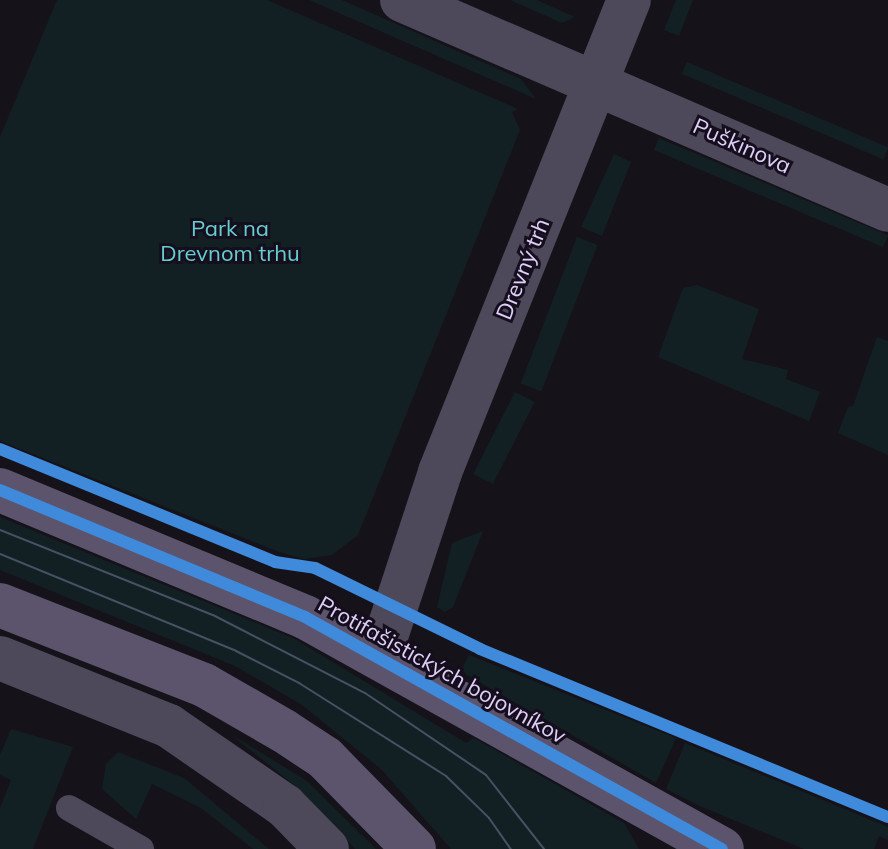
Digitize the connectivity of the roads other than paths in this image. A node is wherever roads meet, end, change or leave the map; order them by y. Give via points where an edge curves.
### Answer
1 (402, 0) edge
2 (629, 0) edge
3 (596, 84) junction
4 (888, 210) edge
5 (0, 490) edge
6 (0, 605) edge
7 (380, 655) junction
8 (0, 658) edge
9 (69, 808) dead end
10 (141, 849) edge
11 (327, 849) edge
12 (414, 849) edge
13 (722, 849) edge

1 - 3 street
2 - 3 street, Drevný trh
3 - 4 street, Puškinova
3 - 7 street, Drevný trh via 440,472
5 - 7 street, Protifašistických bojovníkov via 305,617
6 - 12 street via 204,685 284,731 346,777
7 - 13 street, Protifašistických bojovníkov
8 - 11 street via 169,726 285,806
9 - 10 lane

